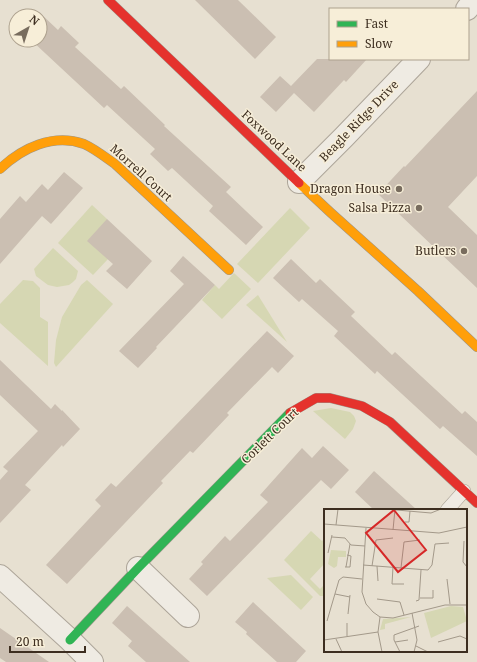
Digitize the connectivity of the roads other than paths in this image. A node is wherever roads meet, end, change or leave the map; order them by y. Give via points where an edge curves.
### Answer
1 (108, 0) edge
2 (475, 0) edge
3 (468, 8) edge
4 (418, 60) edge
5 (0, 168) edge
6 (299, 182) junction
7 (229, 270) dead end
8 (477, 347) edge
9 (464, 491) junction
10 (477, 503) edge
11 (448, 509) edge
12 (138, 568) junction
13 (0, 576) edge
14 (188, 616) dead end
15 (70, 640) junction
16 (92, 662) edge

1 - 6 street, Foxwood Lane
2 - 3 street
4 - 6 street, Beagle Ridge Drive
5 - 7 street, Morrell Court via 25,150 45,143 64,141 82,144 114,164
6 - 8 street, Foxwood Lane
9 - 10 street, Corlett Court
9 - 11 lane
9 - 12 street, Corlett Court via 390,422 362,406 330,398 316,398 292,412
12 - 14 street
12 - 15 street, Corlett Court
13 - 15 street
15 - 16 street

